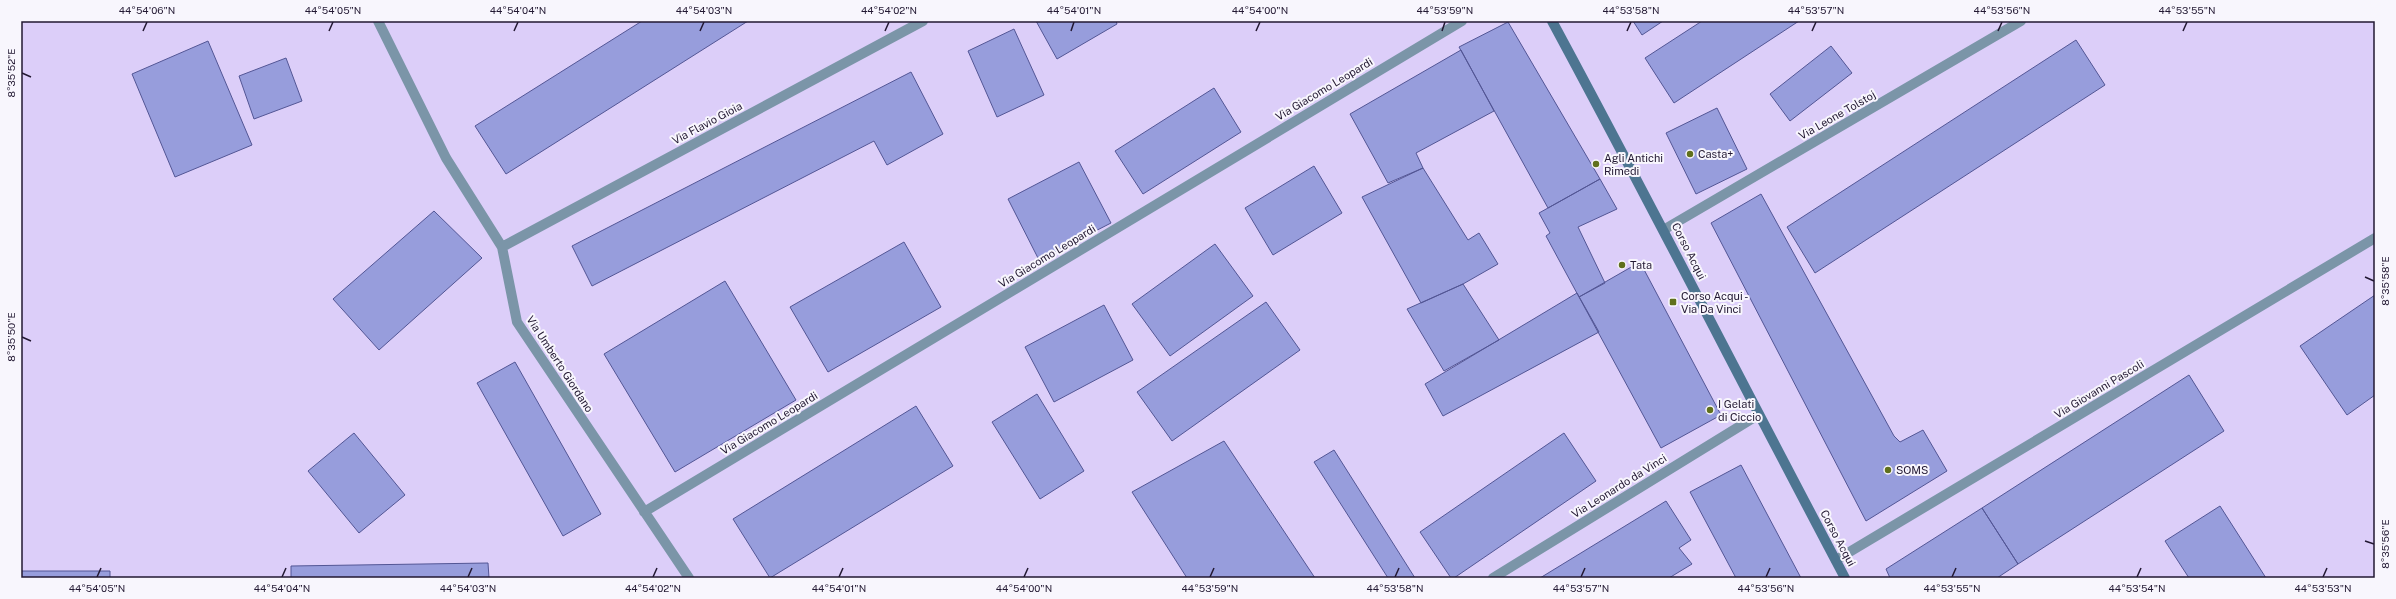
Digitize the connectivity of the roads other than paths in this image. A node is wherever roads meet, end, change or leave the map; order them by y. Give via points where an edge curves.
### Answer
1 (378, 21) edge
2 (923, 21) edge
3 (1462, 21) edge
4 (1552, 21) edge
5 (2021, 21) edge
6 (1665, 230) junction
7 (2375, 238) edge
8 (502, 247) junction
9 (1758, 415) junction
10 (644, 512) junction
11 (1836, 560) junction
12 (689, 578) edge
13 (1493, 578) edge
14 (1845, 578) edge

1 - 8 street, Via Umberto Giordano via 446,158
2 - 8 street, Via Flavio Gioia
3 - 10 street, Via Giacomo Leopardi
4 - 6 street, Corso Acqui
5 - 6 street, Via Leone Tolstoj
6 - 9 street, Corso Acqui
7 - 11 street, Via Giovanni Pascoli
8 - 10 street, Via Umberto Giordano via 517,322
9 - 11 street, Corso Acqui
9 - 13 street, Via Leonardo da Vinci
10 - 12 street, Via Umberto Giordano
11 - 14 street, Corso Acqui

